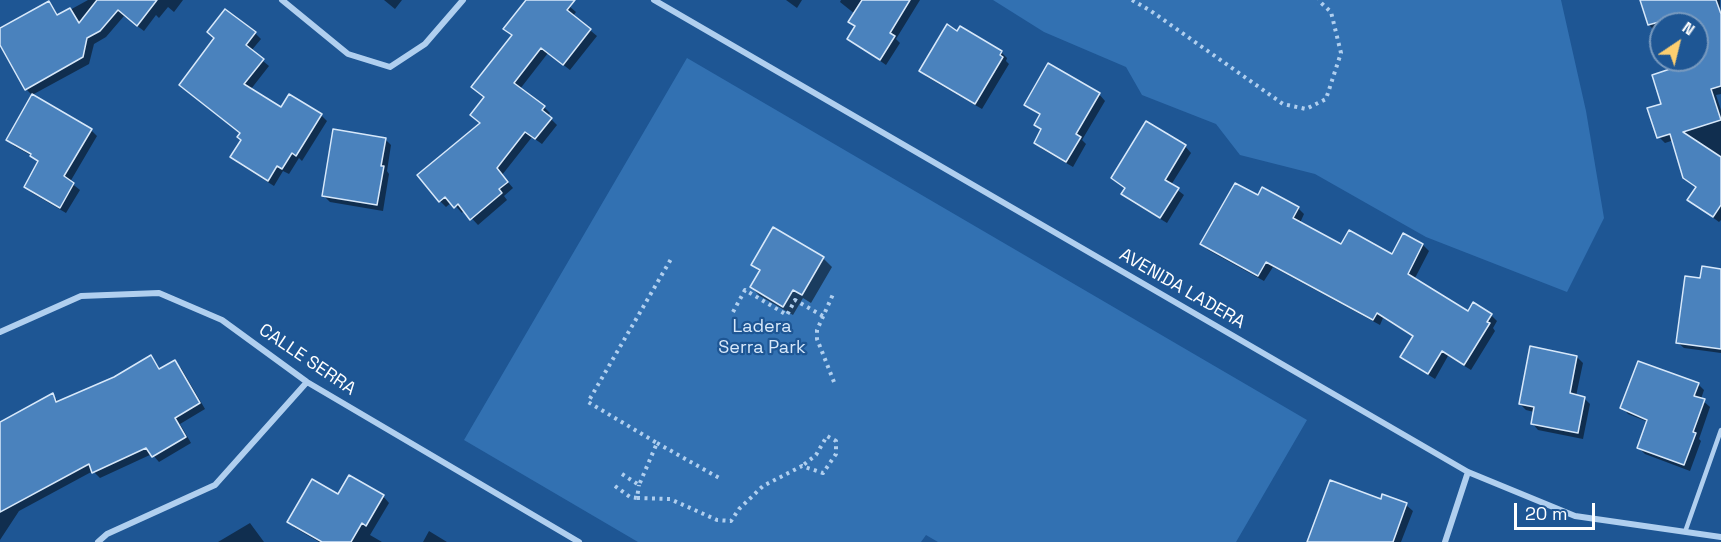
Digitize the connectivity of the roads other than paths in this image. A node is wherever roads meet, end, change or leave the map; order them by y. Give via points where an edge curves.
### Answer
1 (282, 0) edge
2 (463, 0) edge
3 (654, 0) edge
4 (0, 332) edge
5 (307, 382) junction
6 (1721, 430) edge
7 (1468, 472) junction
8 (1684, 532) junction
9 (1721, 537) edge
10 (98, 542) edge
11 (579, 542) edge
12 (1445, 542) edge

1 - 2 street via 348,54 390,67 425,44
3 - 7 street, AVENIDA LADERA
4 - 5 street, CALLE SERRA via 81,296 159,293 222,320
5 - 10 street via 215,485 107,534
5 - 11 street, CALLE SERRA
6 - 8 lane
7 - 8 street, AVENIDA LADERA via 1575,516
7 - 12 street
8 - 9 street, AVENIDA LADERA

